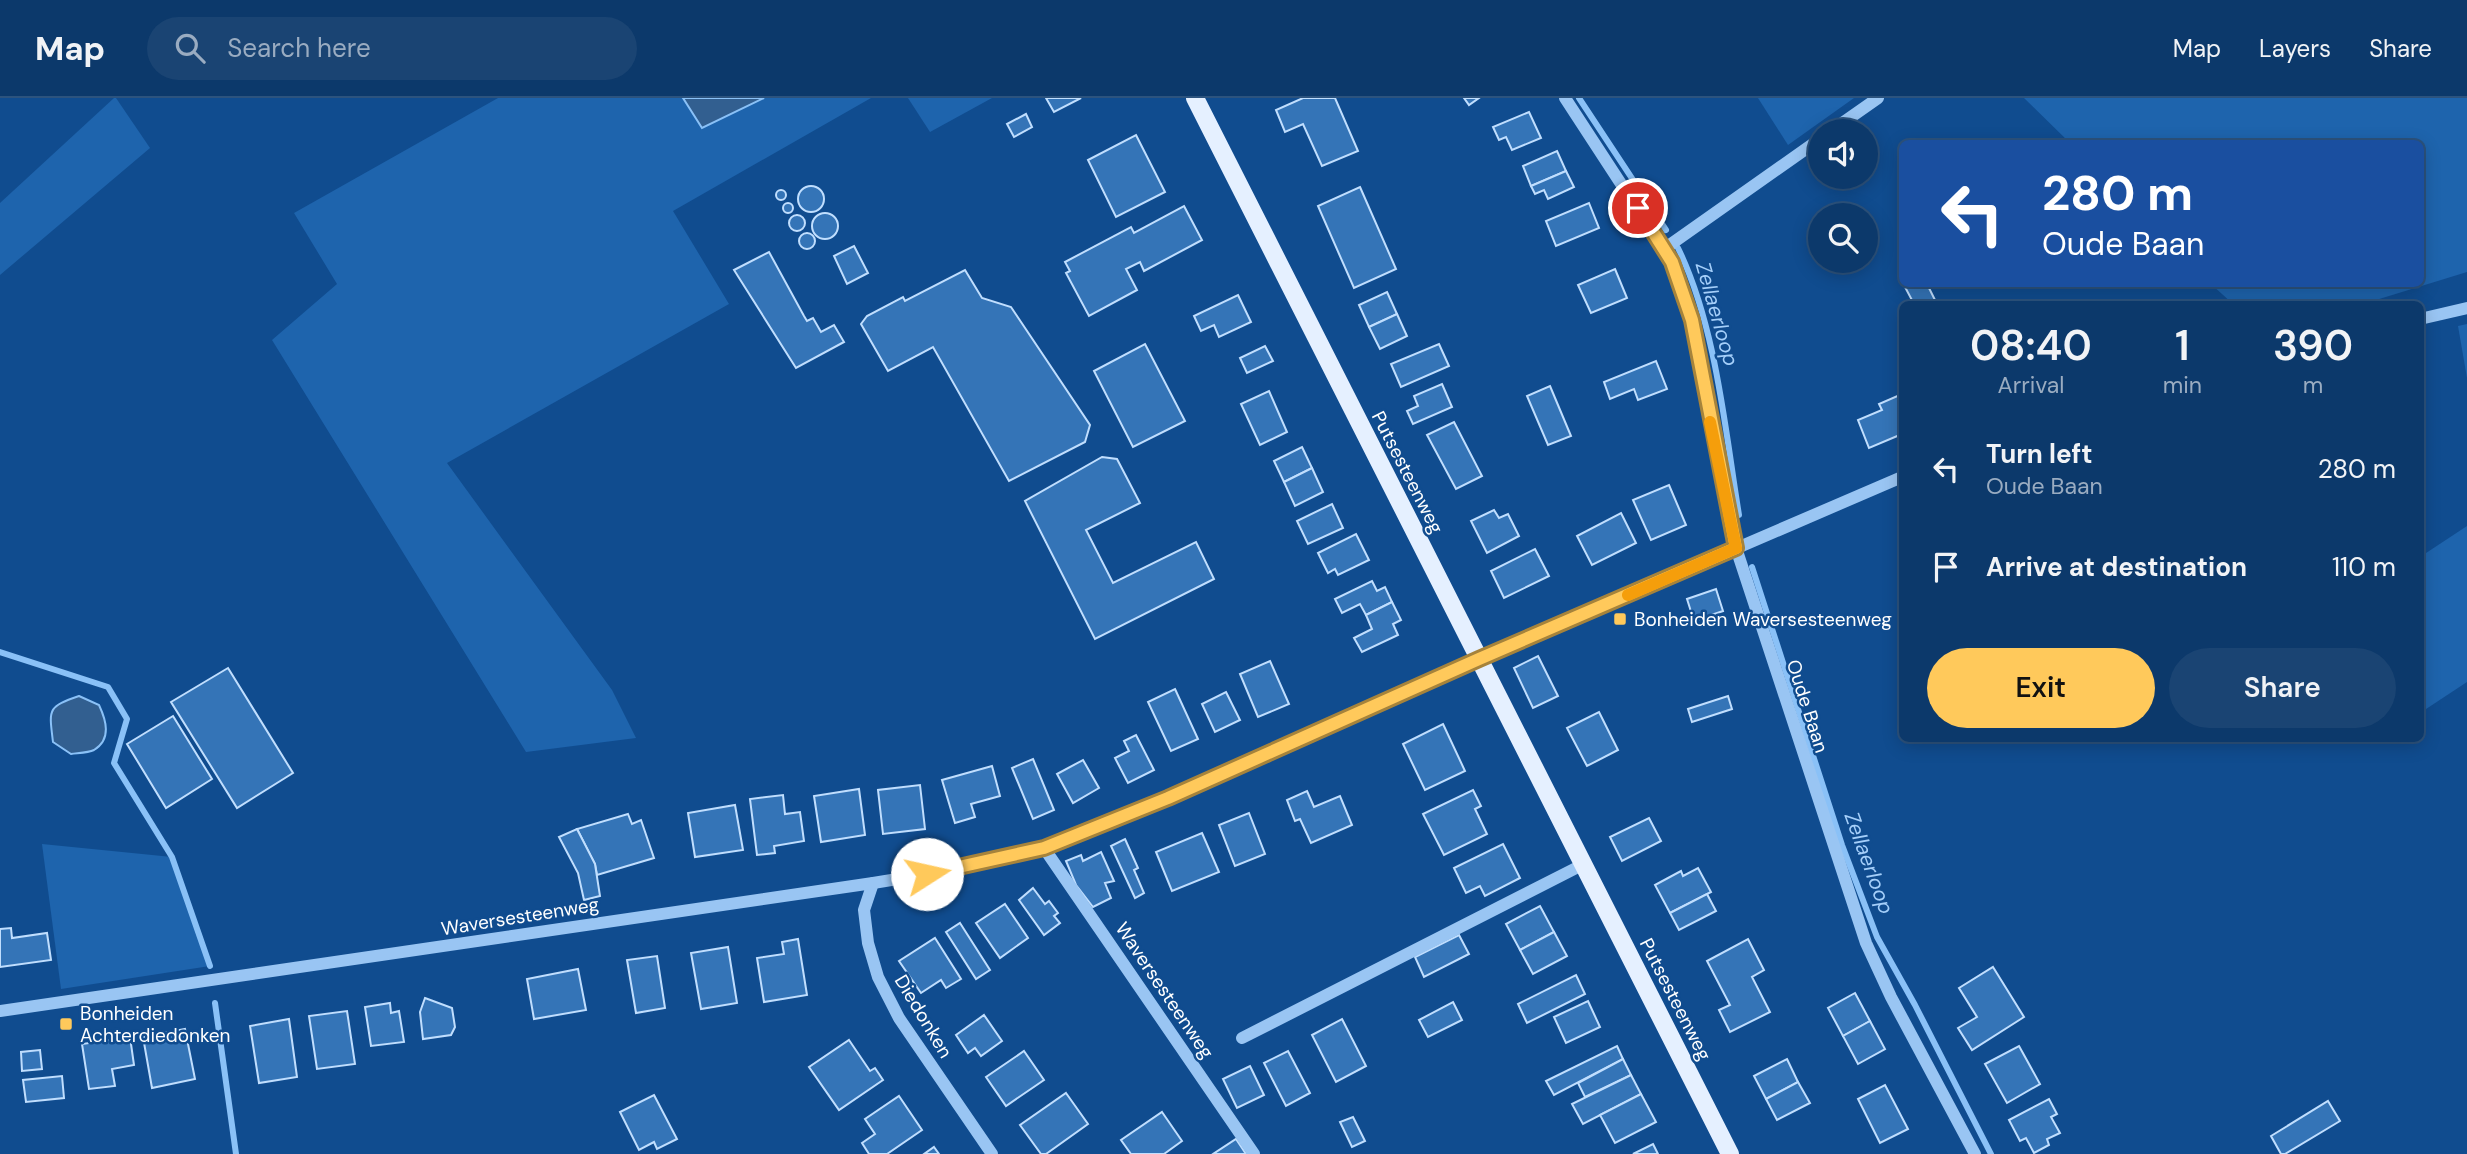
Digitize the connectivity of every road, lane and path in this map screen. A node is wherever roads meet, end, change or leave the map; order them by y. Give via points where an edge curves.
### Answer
1 (1195, 98) edge
2 (1565, 98) edge
3 (1878, 98) edge
4 (1848, 119) edge
5 (1808, 147) edge
6 (1664, 249) junction
7 (2467, 308) edge
8 (2424, 318) edge
9 (1899, 478) edge
10 (1736, 548) junction
11 (1479, 659) junction
12 (1044, 848) junction
13 (1584, 864) junction
14 (873, 883) junction
15 (0, 1012) edge
16 (1242, 1038) dead end
17 (992, 1154) edge
18 (1254, 1154) edge
19 (1730, 1154) edge
20 (1975, 1154) edge

1 - 11 main road, Putsesteenweg
2 - 6 street, Oude Baan
3 - 4 street
5 - 6 street
6 - 10 street, Oude Baan via 1692,320
7 - 8 street
9 - 10 street, Waversesteenweg
10 - 11 street, Waversesteenweg
10 - 20 street, Oude Baan via 1866,943
11 - 12 street, Waversesteenweg via 1168,798
11 - 13 main road, Putsesteenweg
12 - 14 street, Waversesteenweg
12 - 18 street, Waversesteenweg
13 - 16 street
13 - 19 main road, Putsesteenweg
14 - 15 street, Waversesteenweg
14 - 17 street, Diedonken via 864,910 878,977 899,1018

